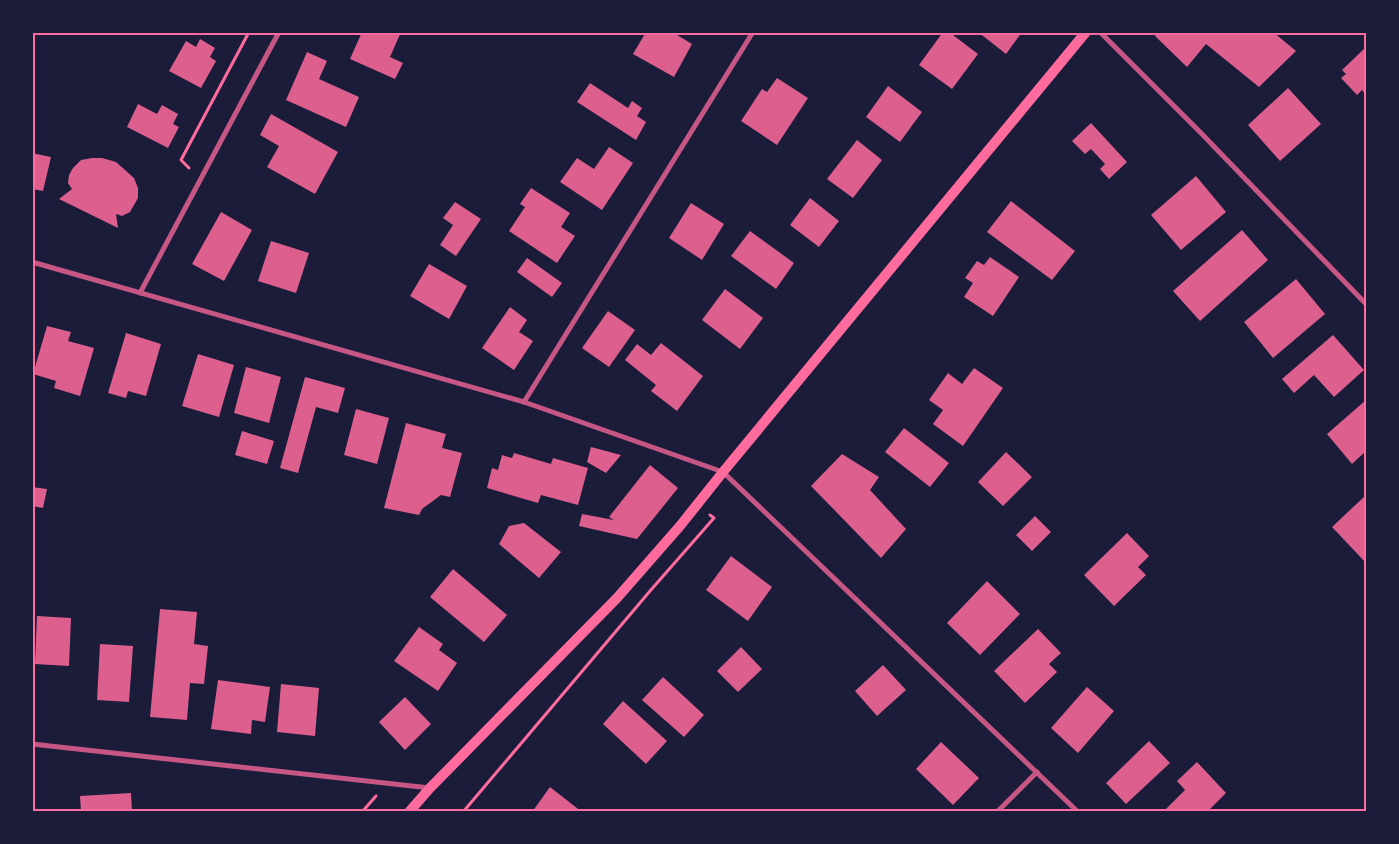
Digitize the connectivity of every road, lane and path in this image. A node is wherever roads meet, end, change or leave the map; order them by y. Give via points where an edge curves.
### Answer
1 (249, 32) edge
2 (279, 32) edge
3 (753, 32) edge
4 (1086, 32) edge
5 (1100, 32) edge
6 (201, 179) junction
7 (32, 262) edge
8 (140, 293) junction
9 (1366, 304) edge
10 (524, 402) junction
11 (724, 472) junction
12 (697, 505) junction
13 (32, 744) edge
14 (1037, 772) junction
15 (430, 788) junction
16 (409, 812) edge
17 (463, 812) edge
18 (997, 812) edge
19 (1078, 812) edge

1 - 6 path via 180,160
2 - 6 street
3 - 10 street
4 - 11 main road
5 - 9 street
6 - 8 street
7 - 8 street
8 - 10 street
10 - 11 street
11 - 12 main road
11 - 14 street
12 - 15 main road via 617,598
12 - 17 path via 714,518
13 - 15 street
14 - 18 street
14 - 19 street
15 - 16 main road

